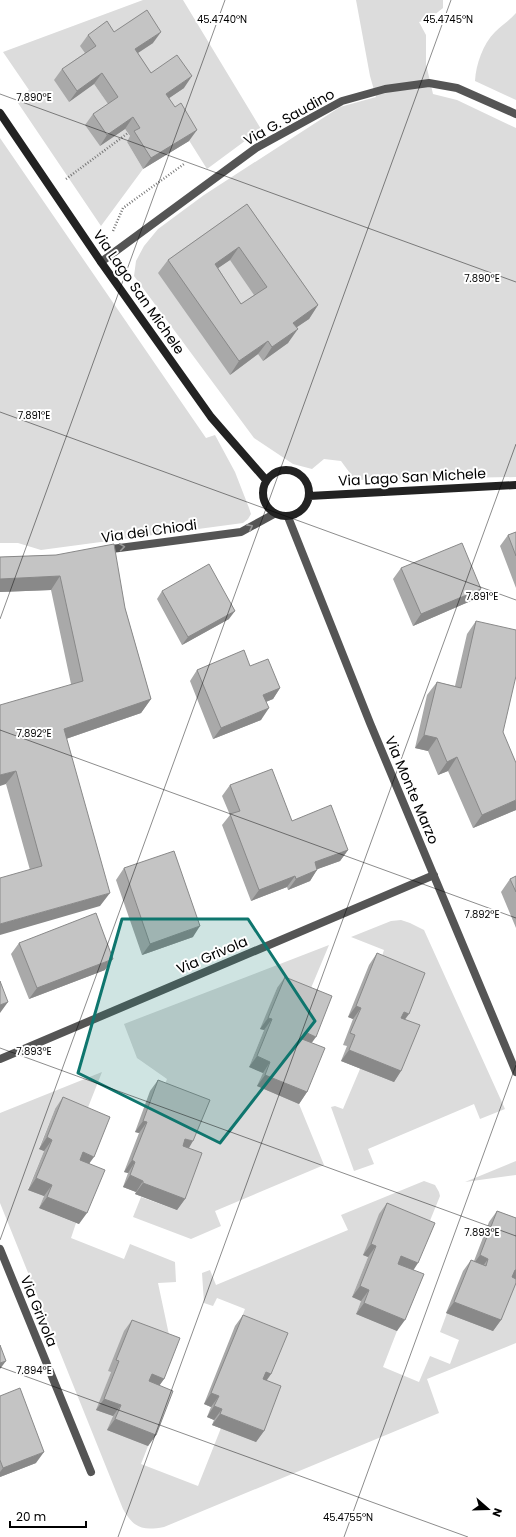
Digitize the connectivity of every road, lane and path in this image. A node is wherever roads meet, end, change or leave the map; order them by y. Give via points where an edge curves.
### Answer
1 (0, 113) edge
2 (516, 114) edge
3 (128, 133) edge
4 (184, 164) dead end
5 (52, 190) junction
6 (112, 232) dead end
7 (101, 262) junction
8 (266, 480) junction
9 (516, 485) edge
10 (309, 496) junction
11 (274, 514) junction
12 (288, 517) junction
13 (94, 551) edge
14 (434, 875) junction
15 (0, 1059) edge
16 (516, 1072) edge
17 (0, 1249) edge
18 (91, 1472) dead end

1 - 5 main road, Via Lago San Michele
2 - 7 street, Via G. Saudino via 457,88 429,83 385,89 342,101 256,148
3 - 5 path
4 - 6 path via 123,208
5 - 7 main road, Via Lago San Michele
7 - 8 main road, Via Lago San Michele via 211,417
8 - 10 main road via 279,470 294,471 306,481
8 - 11 main road via 262,495 264,502
9 - 10 main road, Via Lago San Michele
10 - 12 main road via 302,510
11 - 12 main road
13 -> 11 street, Via dei Chiodi via 241,532
12 - 14 street, Via Monte Marzo
14 - 15 street, Via Grivola
14 - 16 street, Via Monte Marzo
17 - 18 street, Via Grivola

